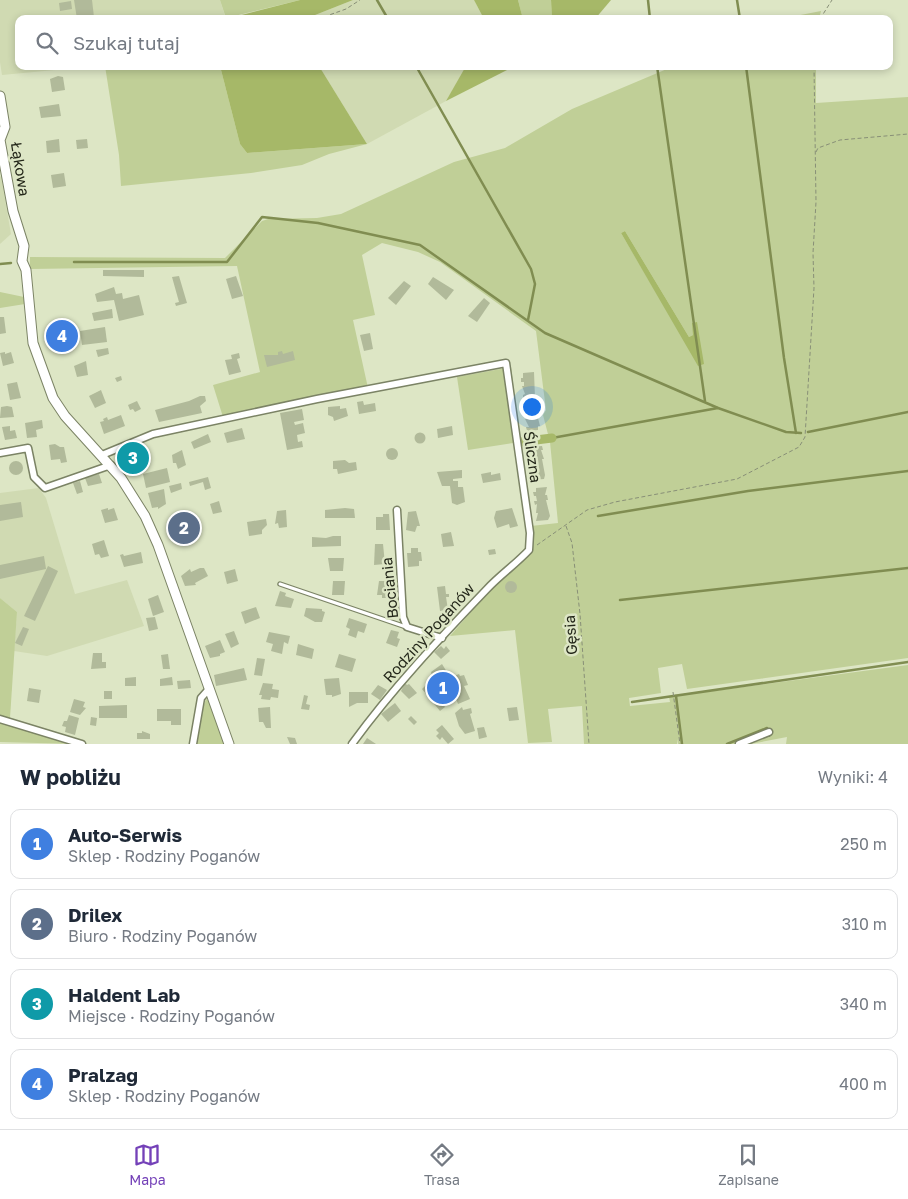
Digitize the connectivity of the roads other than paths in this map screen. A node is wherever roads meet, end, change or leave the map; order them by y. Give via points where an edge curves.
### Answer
1 (0, 96) edge
2 (0, 453) edge
3 (102, 455) junction
4 (111, 465) junction
5 (397, 510) dead end
6 (529, 548) joint
7 (280, 584) dead end
8 (407, 627) junction
9 (442, 638) junction
10 (209, 689) junction
11 (0, 719) edge
12 (769, 732) dead end
13 (82, 744) edge
14 (193, 744) edge
15 (229, 744) edge
16 (352, 744) edge
17 (739, 744) edge

1 - 3 street, Łąkowa via 5,127 0,140 24,246 22,260 26,270 33,342 53,398 65,416
2 - 4 street via 28,448 34,477 45,488
3 - 4 street
3 - 6 street, Śliczna via 153,434 506,363 530,533
4 - 10 street via 152,530
5 - 8 street, Bociania via 403,617
6 - 9 street, Rodziny Poganów
7 - 8 lane
8 - 9 street, Bociania
9 - 16 street, Rodziny Poganów via 365,724
10 - 14 street via 201,698
10 - 15 street
11 - 13 street
12 - 17 street

